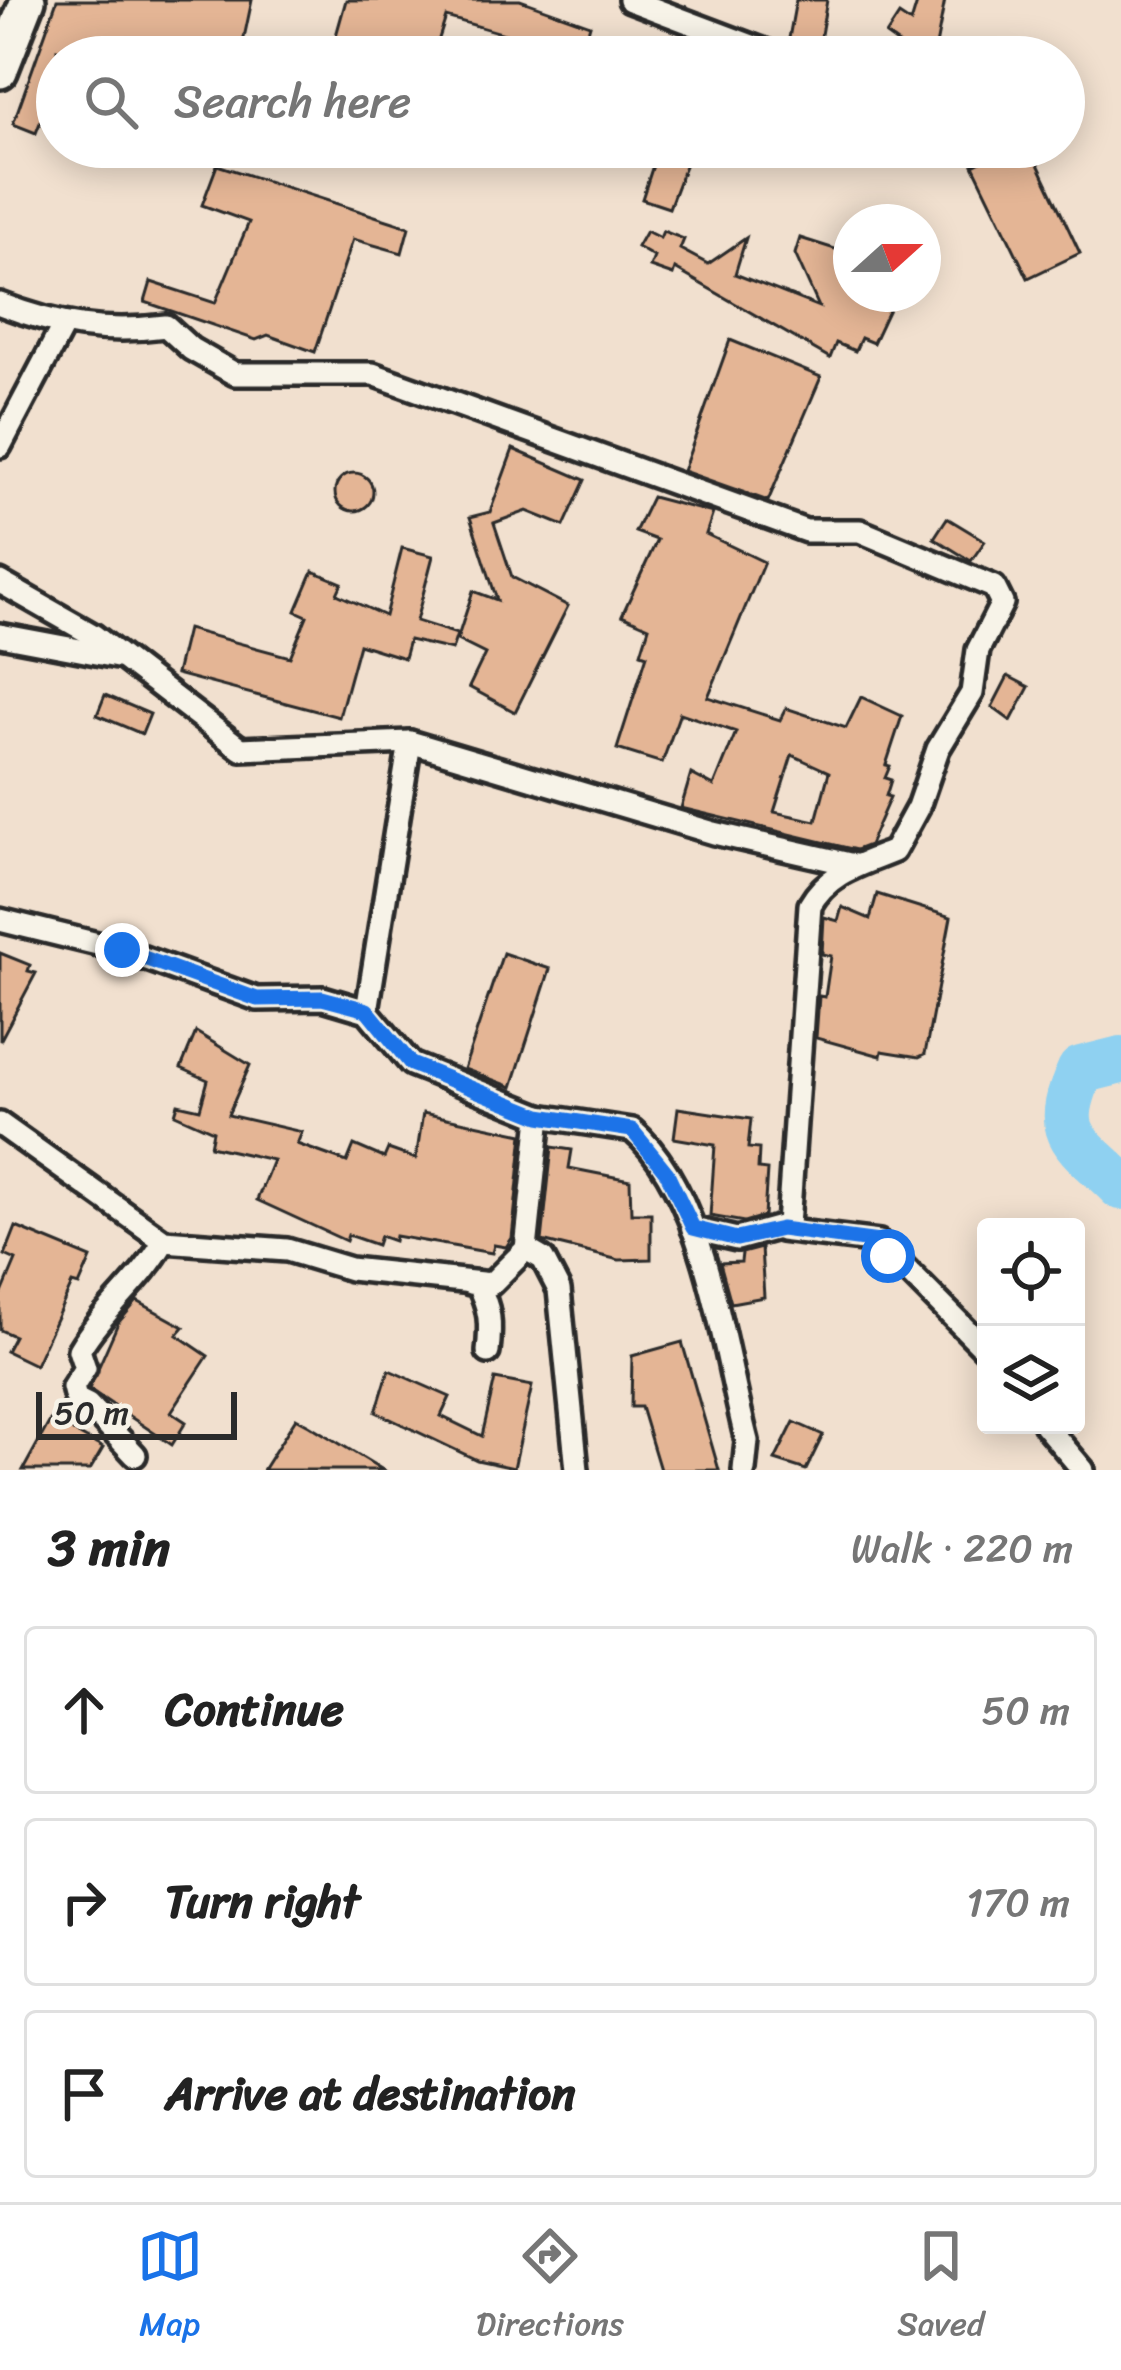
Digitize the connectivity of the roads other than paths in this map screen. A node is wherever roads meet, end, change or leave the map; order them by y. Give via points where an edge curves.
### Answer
1 (630, 0) edge
2 (25, 1) edge
3 (725, 36) edge
4 (0, 71) edge
5 (0, 304) edge
6 (63, 326) junction
7 (0, 446) edge
8 (0, 582) edge
9 (0, 635) edge
10 (122, 658) junction
11 (410, 742) junction
12 (854, 865) junction
13 (0, 920) edge
14 (367, 1010) junction
15 (540, 1116) junction
16 (0, 1124) edge
17 (693, 1228) junction
18 (781, 1229) junction
19 (164, 1241) junction
20 (526, 1249) junction
21 (416, 1276) junction
22 (977, 1341) edge
23 (488, 1352) dead end
24 (1053, 1434) edge
25 (135, 1455) dead end
26 (577, 1470) edge
27 (744, 1470) edge
28 (1083, 1470) edge

1 - 3 street
2 - 4 street
5 - 6 street
6 - 7 street
6 - 12 street via 166,326 235,374 373,374 806,531 860,531 994,586 1001,603 978,650 972,694 938,749 918,806 894,851
8 - 10 street
9 - 10 street
10 - 11 street via 241,748
11 - 12 street via 714,833
11 - 14 street
12 - 18 street via 824,884 810,905 791,1216
13 - 14 street via 122,950 257,999 322,998
14 - 15 street via 411,1064
15 - 17 street via 632,1130 667,1173
15 - 20 street
16 - 19 street
17 - 18 street via 737,1239
17 - 27 street via 747,1441
18 - 22 street via 879,1242
19 - 21 street via 287,1250 350,1269
19 - 25 street via 143,1278 100,1314 79,1350 85,1368 76,1400
20 - 21 street via 491,1284
20 - 26 street via 543,1259 560,1290
21 - 23 street via 477,1284 492,1322
24 - 28 street

